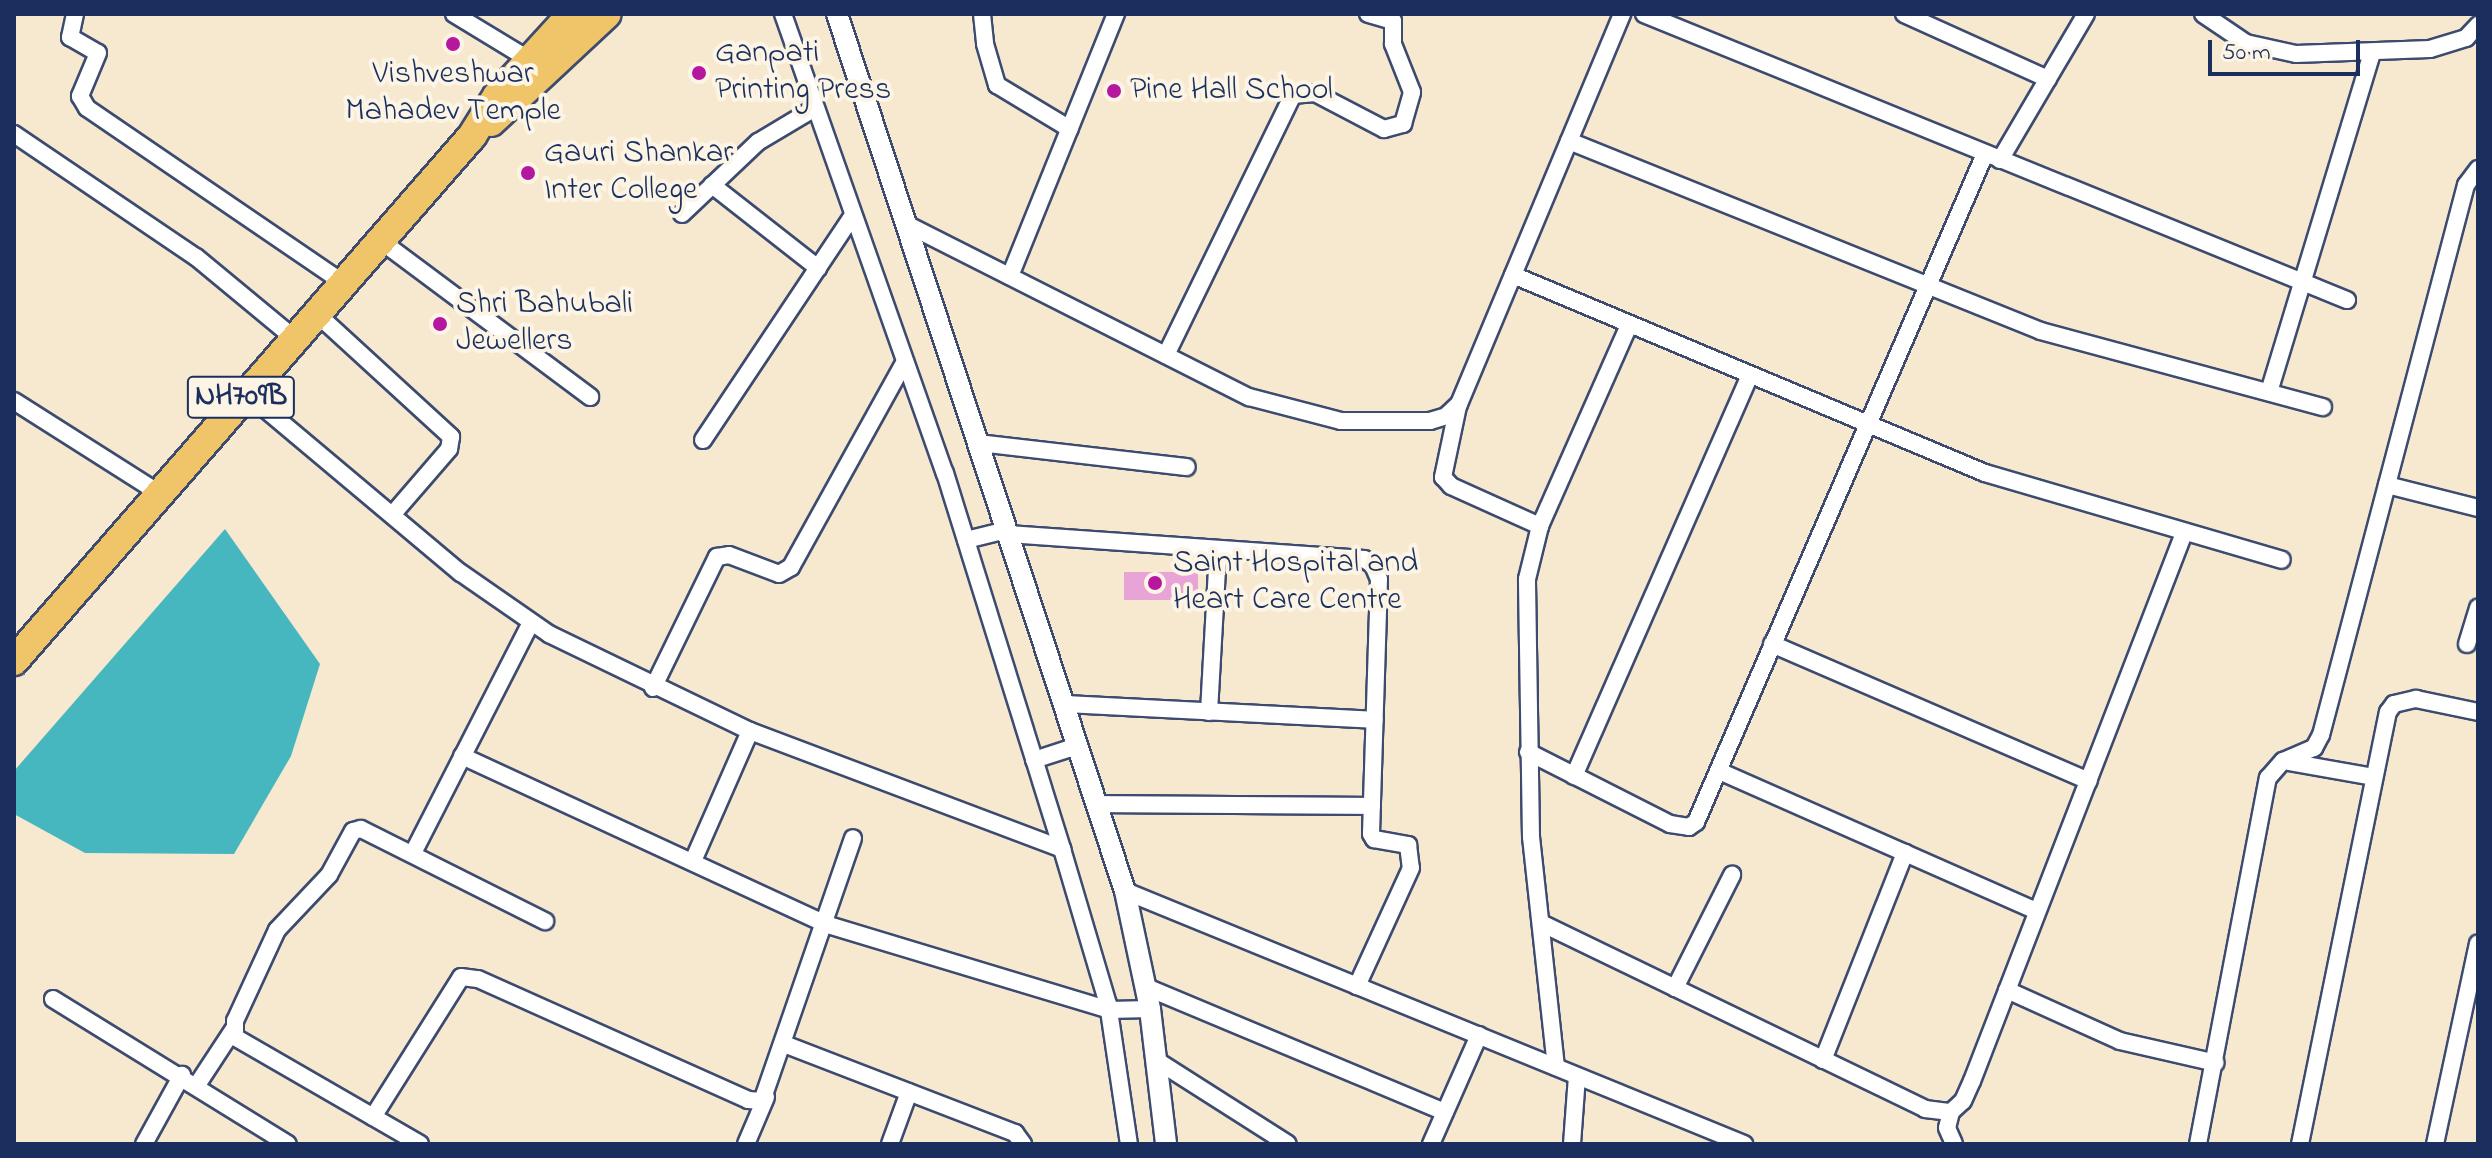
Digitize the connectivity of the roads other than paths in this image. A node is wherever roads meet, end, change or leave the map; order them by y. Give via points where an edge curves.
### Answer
1 (75, 14) edge
2 (454, 14) edge
3 (572, 14) edge
4 (607, 14) edge
5 (783, 14) edge
6 (837, 14) edge
7 (982, 14) edge
8 (1116, 14) edge
9 (1368, 14) edge
10 (1622, 14) edge
11 (1644, 14) edge
12 (1904, 14) edge
13 (2086, 14) edge
14 (2203, 14) edge
15 (2478, 25) edge
16 (2372, 52) junction
17 (528, 59) junction
18 (2048, 79) junction
19 (815, 108) junction
20 (1070, 129) junction
21 (14, 134) edge
22 (472, 136) junction
23 (1569, 141) junction
24 (1992, 157) junction
25 (2478, 169) edge
26 (712, 185) junction
27 (682, 214) dead end
28 (853, 215) junction
29 (908, 225) junction
30 (381, 241) junction
31 (818, 268) junction
32 (1513, 275) junction
33 (1010, 276) junction
34 (2301, 282) junction
35 (344, 283) junction
36 (1928, 287) junction
37 (2347, 300) dead end
38 (317, 314) junction
39 (1629, 325) junction
40 (295, 339) junction
41 (1166, 355) junction
42 (904, 363) junction
43 (1750, 375) junction
44 (245, 392) junction
45 (2269, 392) junction
46 (590, 397) dead end
47 (14, 401) edge
48 (1459, 404) junction
49 (2323, 407) dead end
50 (1865, 423) junction
51 (703, 440) dead end
52 (979, 443) junction
53 (1187, 467) dead end
54 (2387, 485) junction
55 (159, 493) junction
56 (2478, 508) edge
57 (392, 515) junction
58 (1540, 526) junction
59 (1003, 532) junction
60 (2184, 533) junction
61 (971, 539) junction
62 (1218, 549) junction
63 (2282, 560) dead end
64 (2478, 608) edge
65 (531, 622) junction
66 (1772, 644) junction
67 (2467, 644) dead end
68 (14, 661) edge
69 (653, 688) junction
70 (1064, 704) junction
71 (1209, 712) junction
72 (2478, 712) edge
73 (1375, 720) junction
74 (750, 731) junction
75 (1072, 748) junction
76 (1528, 752) junction
77 (462, 756) junction
78 (1038, 759) junction
79 (2283, 761) junction
80 (1719, 771) junction
81 (1574, 776) junction
82 (2374, 777) junction
83 (2089, 781) junction
84 (1096, 804) junction
85 (1372, 806) junction
86 (853, 838) dead end
87 (1062, 849) junction
88 (413, 853) junction
89 (1905, 853) junction
90 (693, 861) junction
91 (1732, 875) dead end
92 (1125, 891) junction
93 (2037, 911) junction
94 (545, 921) dead end
95 (1541, 923) junction
96 (825, 924) junction
97 (2478, 944) edge
98 (1357, 986) junction
99 (1146, 987) junction
100 (1675, 988) junction
101 (2007, 990) junction
102 (53, 999) dead end
103 (1144, 1009) junction
104 (1114, 1010) junction
105 (233, 1030) junction
106 (1479, 1035) junction
107 (784, 1044) junction
108 (1156, 1060) junction
109 (1823, 1060) junction
110 (2216, 1063) junction
111 (1556, 1067) junction
112 (182, 1075) junction
113 (1577, 1076) junction
114 (197, 1085) junction
115 (909, 1092) junction
116 (766, 1097) junction
117 (1445, 1112) junction
118 (1951, 1112) junction
119 (373, 1117) junction
120 (400, 1139) edge
121 (144, 1144) edge
122 (288, 1144) edge
123 (420, 1144) edge
124 (746, 1144) edge
125 (890, 1144) edge
126 (1023, 1144) edge
127 (1129, 1144) edge
128 (1166, 1144) edge
129 (1288, 1144) edge
130 (1431, 1144) edge
131 (1572, 1144) edge
132 (1744, 1144) edge
133 (1954, 1144) edge
134 (2198, 1144) edge
135 (2300, 1144) edge
136 (2435, 1144) edge

1 - 35 street via 70,37 98,53 82,87 87,108
2 - 17 street
3 - 17 highway, NH709B
4 - 22 highway, NH709B via 514,104
5 - 19 street
6 - 29 street
7 - 20 street via 997,85
8 - 20 street
9 - 41 street via 1393,21 1393,44 1412,92 1403,124 1384,129 1315,93 1293,95
10 - 23 street
11 - 24 street
12 - 18 street
13 - 18 street
14 - 16 street via 2268,51
15 - 16 street via 2451,45
16 - 34 street
17 - 22 highway, NH709B
18 - 24 street
19 - 26 street via 758,142
19 - 28 street
20 - 33 street
21 - 40 street via 196,257
22 - 30 highway, NH709B
23 - 32 street
23 - 36 street
24 - 34 street
24 - 36 street
25 - 54 street via 2466,185
26 - 27 street
26 - 31 street
28 - 31 street
28 - 42 street
29 - 33 street
29 - 52 street
30 - 35 highway, NH709B
30 - 46 street
31 - 51 street
32 - 39 street
32 - 48 street
33 - 41 street
34 - 37 street
34 - 45 street
35 - 38 highway, NH709B
36 - 45 street via 2041,331
36 - 50 street
38 - 40 highway, NH709B
38 - 57 street via 451,437 449,449
39 - 43 street
39 - 58 street
40 - 44 highway, NH709B
41 - 48 street via 1249,397 1309,416 1411,425 1446,416
42 - 61 street
42 - 69 street via 791,567 779,574 729,555 717,557
43 - 50 street
43 - 81 street
44 - 55 highway, NH709B
44 - 57 street
45 - 49 street
47 - 55 street
48 - 58 street via 1443,477 1451,486
50 - 60 street via 1985,473
50 - 66 street
52 - 53 street
52 - 59 street
54 - 56 street
54 - 79 street via 2321,735 2304,756
55 - 68 highway, NH709B
57 - 65 street
58 - 76 street via 1527,579
59 - 61 street
59 - 62 street
59 - 70 street
60 - 63 street
60 - 83 street
61 - 78 street
62 - 71 street
62 - 73 street via 1364,559 1373,565 1379,579
64 - 67 street
65 - 69 street
65 - 77 street
66 - 80 street
66 - 83 street
69 - 74 street
70 - 71 street
70 - 75 street
71 - 73 street
72 - 82 street via 2416,699 2394,704
73 - 85 street
74 - 87 street
74 - 90 street
75 - 78 street
75 - 84 street
76 - 81 street
76 - 95 street
77 - 88 street
77 - 90 street
78 - 87 street
79 - 82 street
79 - 110 street via 2268,778
80 - 81 street via 1696,822 1680,828
80 - 89 street
82 - 135 street
83 - 93 street
84 - 85 street
84 - 92 street
85 - 98 street via 1374,839 1404,842 1411,851 1411,868
86 - 96 street
87 - 104 street
88 - 94 street
88 - 105 street via 370,831 353,831 329,875 277,930
89 - 93 street
89 - 109 street
90 - 96 street
91 - 100 street
92 - 98 street
92 - 99 street
93 - 101 street
95 - 100 street
95 - 111 street
96 - 104 street
96 - 107 street
97 - 136 street
98 - 106 street
99 - 103 street
99 - 117 street
100 - 109 street
101 - 110 street via 2120,1041
101 - 118 street via 1963,1101
102 - 112 street
103 - 104 street
103 - 108 street
104 - 127 street
105 - 114 street
105 - 119 street via 240,1042
106 - 111 street
106 - 117 street
107 - 115 street
107 - 116 street
108 - 128 street
108 - 129 street
109 - 118 street via 1925,1109
110 - 134 street
111 - 113 street
112 - 114 street
112 - 121 street
113 - 131 street
113 - 132 street
114 - 122 street
115 - 125 street
115 - 126 street via 1015,1133
116 - 119 street via 748,1100 478,979 461,977
116 - 124 street
117 - 130 street
118 - 133 street via 1947,1128
119 - 120 street
120 - 123 street

